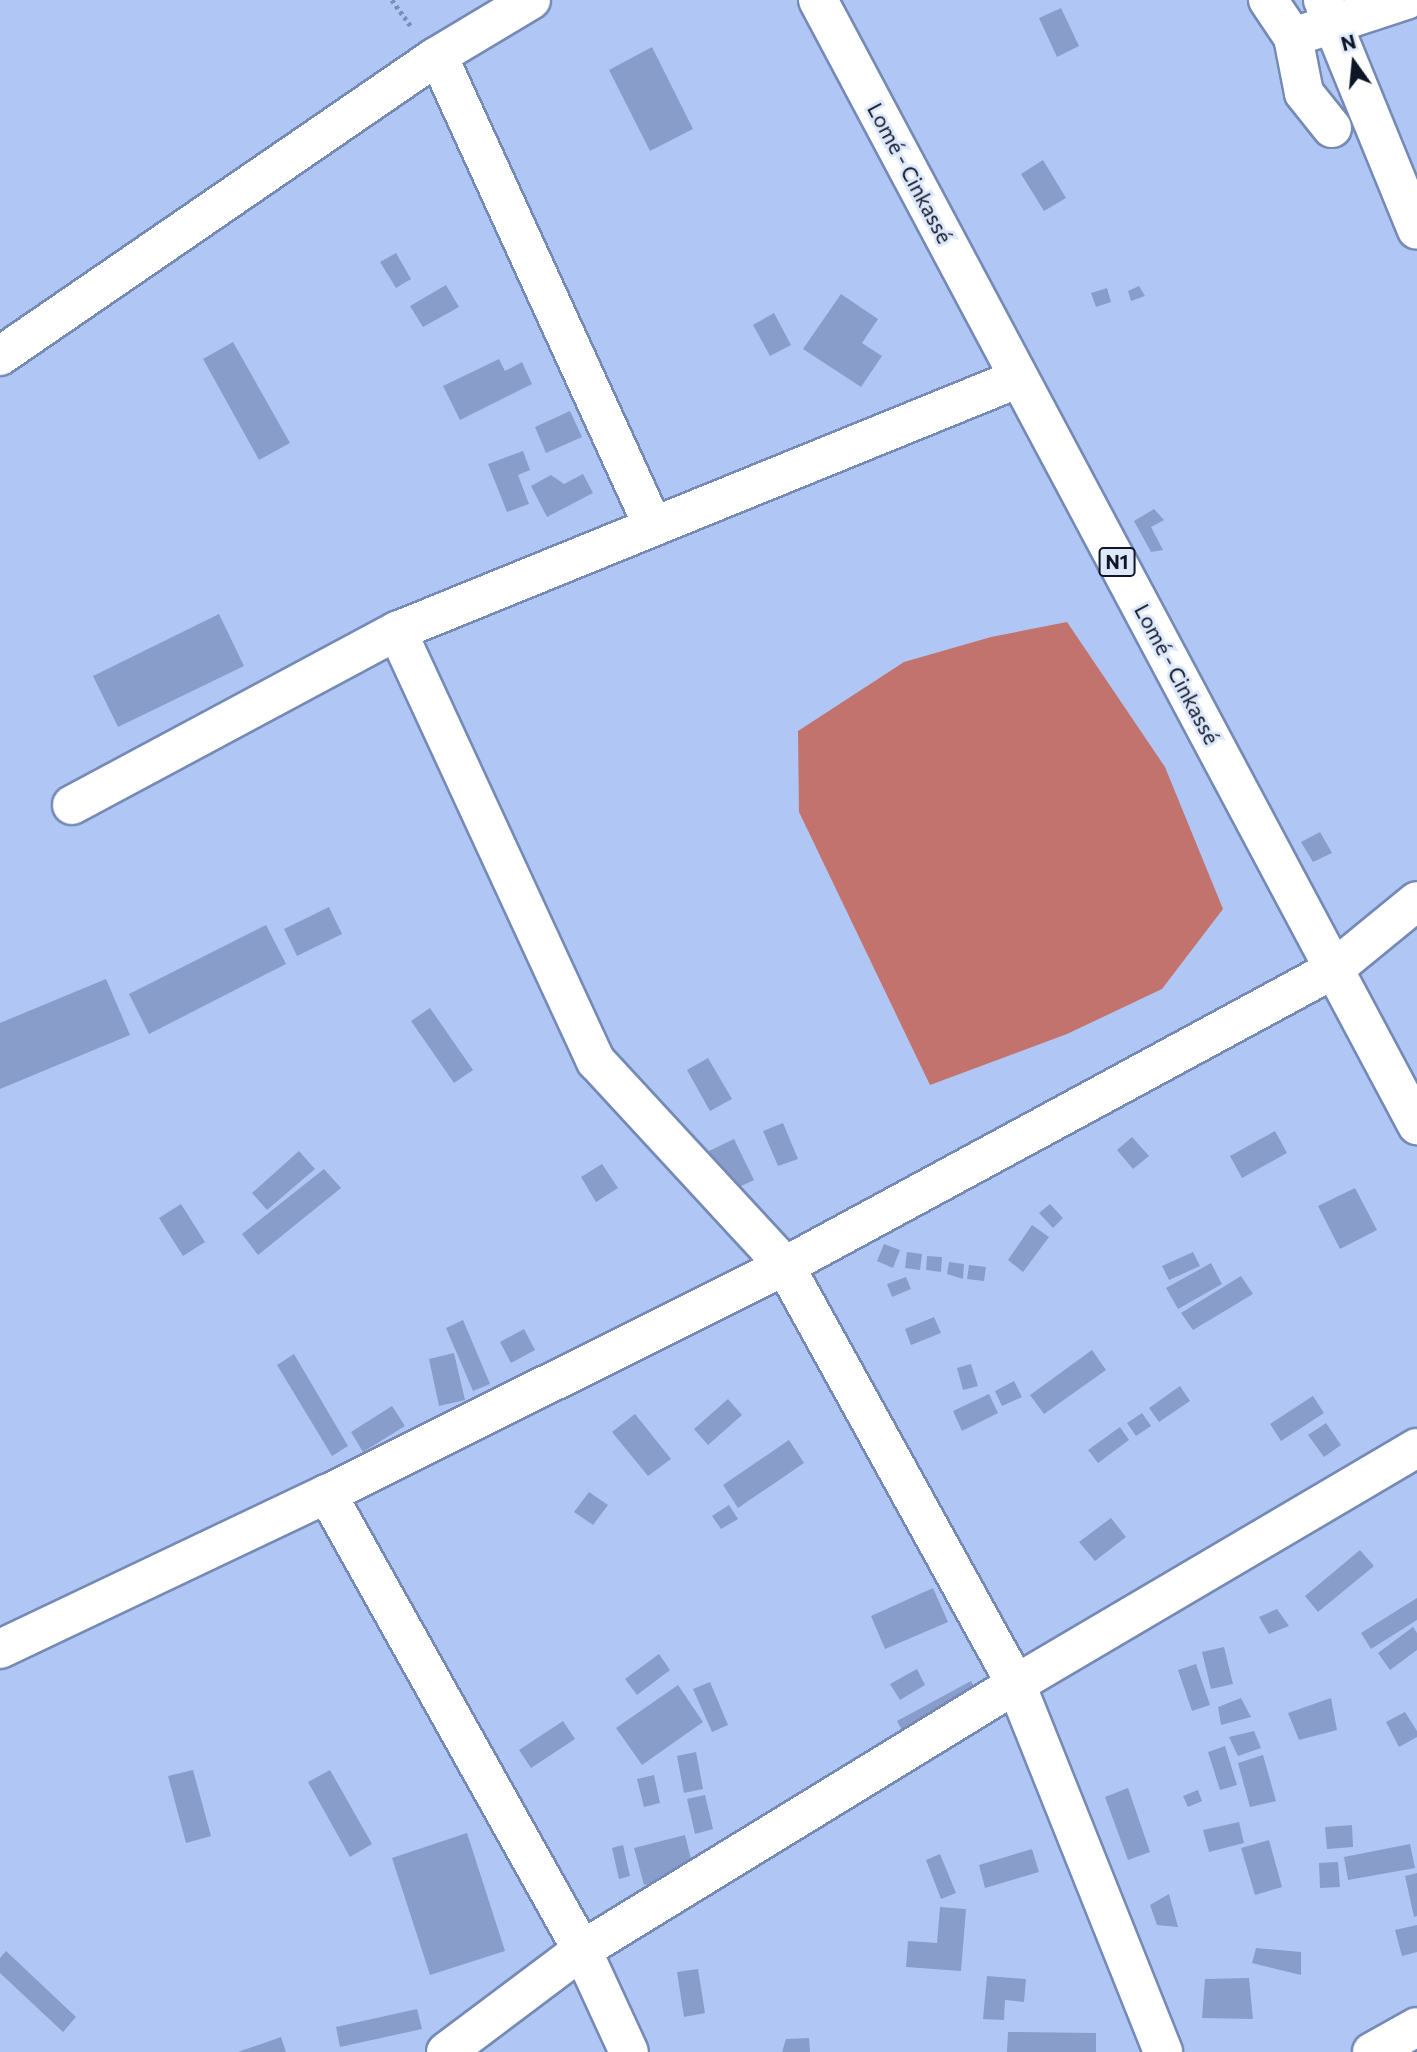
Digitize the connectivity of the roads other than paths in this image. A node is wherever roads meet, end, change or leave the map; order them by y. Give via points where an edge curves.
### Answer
1 (531, 0) edge
2 (818, 0) edge
3 (1268, 0) edge
4 (1406, 0) edge
5 (1328, 13) edge
6 (1293, 37) junction
7 (438, 56) junction
8 (1332, 128) dead end
9 (1417, 230) edge
10 (0, 356) edge
11 (1019, 378) junction
12 (653, 526) junction
13 (397, 631) junction
14 (72, 806) dead end
15 (1417, 901) edge
16 (1334, 969) junction
17 (1417, 1125) edge
18 (785, 1266) junction
19 (1417, 1448) edge
20 (327, 1494) junction
21 (0, 1649) edge
22 (1016, 1684) junction
23 (582, 1950) junction
24 (1417, 2027) edge
25 (446, 2052) edge
26 (629, 2052) edge
27 (1163, 2052) edge
28 (1372, 2052) edge

1 - 7 main road
2 - 11 main road, Lomé - Cinkassé / N1
3 - 6 main road
4 - 5 main road
5 - 6 main road
5 - 9 main road
6 - 8 main road via 1304,93
7 - 10 main road
7 - 12 main road
11 - 12 main road
11 - 16 main road, Lomé - Cinkassé / N1
12 - 13 main road
13 - 14 main road
13 - 18 main road via 596,1061
15 - 16 main road
16 - 17 main road, Lomé - Cinkassé / N1
16 - 18 main road
18 - 20 main road
18 - 22 main road
19 - 22 main road
20 - 21 main road
20 - 23 main road
22 - 23 main road
22 - 27 main road
23 - 25 main road
23 - 26 main road
24 - 28 main road

